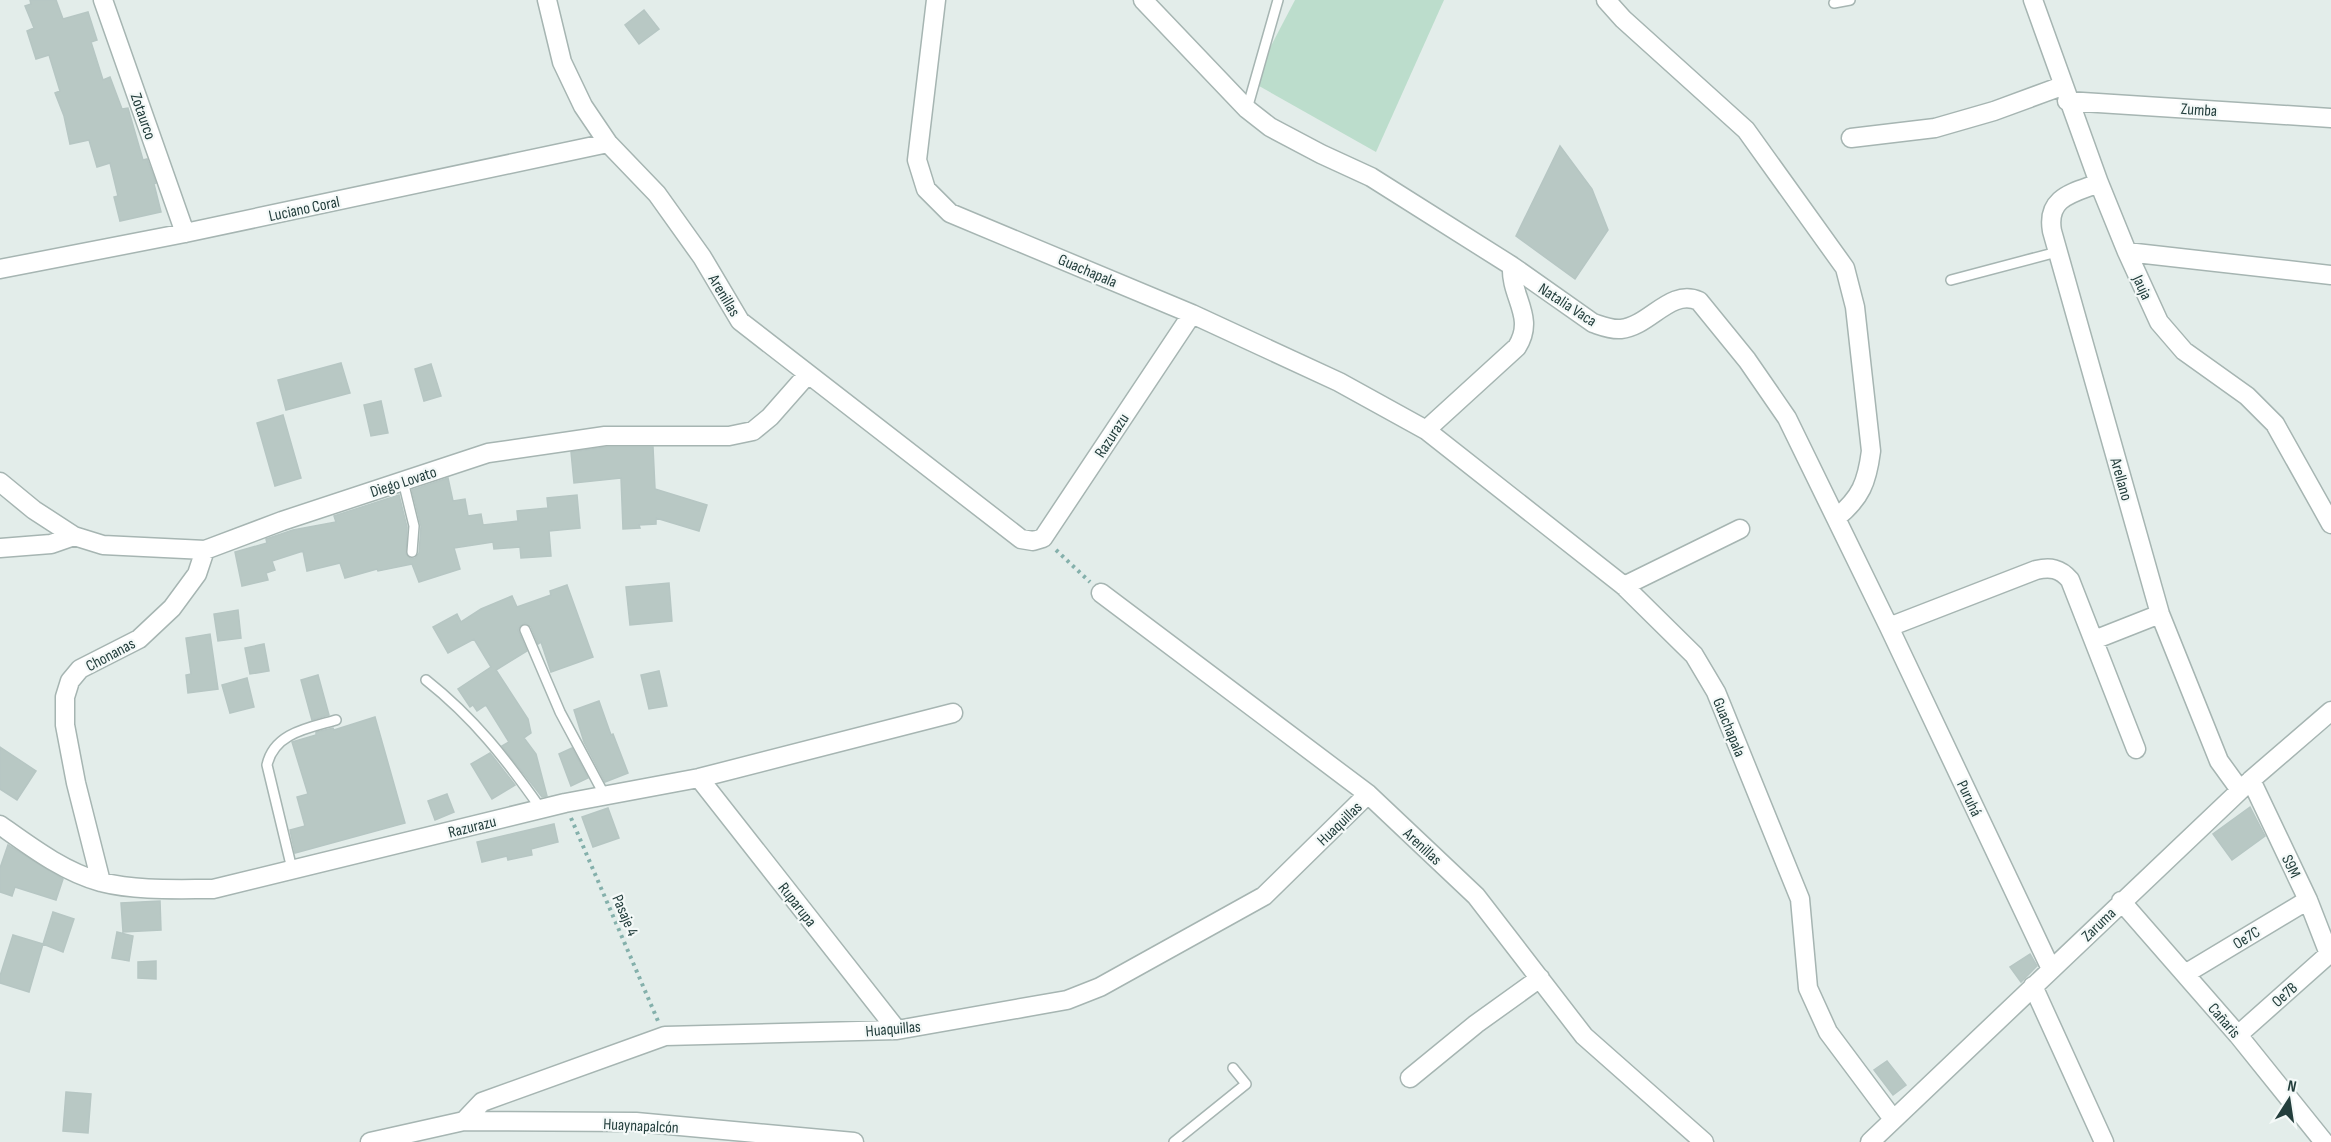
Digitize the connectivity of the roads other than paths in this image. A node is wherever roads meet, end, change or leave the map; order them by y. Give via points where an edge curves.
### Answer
1 (103, 0) edge
2 (547, 0) edge
3 (936, 0) edge
4 (1143, 0) edge
5 (1278, 0) edge
6 (1606, 0) edge
7 (1850, 0) edge
8 (2032, 0) edge
9 (1834, 3) dead end
10 (2065, 93) junction
11 (1247, 109) junction
12 (2331, 118) edge
13 (1851, 138) dead end
14 (608, 143) junction
15 (2098, 183) junction
16 (185, 233) junction
17 (2057, 252) junction
18 (2127, 252) junction
19 (1512, 266) junction
20 (0, 269) edge
21 (2331, 275) edge
22 (1951, 280) dead end
23 (1192, 314) junction
24 (807, 375) junction
25 (1426, 430) junction
26 (403, 481) junction
27 (0, 482) edge
28 (1836, 518) junction
29 (2331, 524) edge
30 (1740, 529) dead end
31 (74, 536) junction
32 (1021, 539) joint
33 (0, 548) edge
34 (205, 550) junction
35 (412, 552) dead end
36 (1624, 586) junction
37 (1101, 593) road end
38 (2160, 614) junction
39 (1889, 627) junction
40 (525, 630) dead end
41 (2094, 640) junction
42 (426, 680) dead end
43 (2331, 711) edge
44 (953, 713) dead end
45 (336, 720) dead end
46 (2136, 749) dead end
47 (699, 778) junction
48 (2245, 785) junction
49 (1368, 794) junction
50 (604, 796) junction
51 (541, 809) junction
52 (0, 825) edge
53 (292, 869) junction
54 (101, 882) junction
55 (2308, 900) junction
56 (2121, 901) junction
57 (2329, 954) joint
58 (2051, 969) junction
59 (2185, 974) junction
60 (1540, 978) junction
61 (2033, 986) junction
62 (897, 1030) junction
63 (2238, 1035) junction
64 (1233, 1068) dead end
65 (1410, 1078) dead end
66 (1893, 1119) junction
67 (464, 1121) junction
68 (370, 1142) edge
69 (854, 1142) edge
70 (1174, 1142) edge
71 (1704, 1142) edge
72 (1870, 1142) edge
73 (2104, 1142) edge
74 (2324, 1142) edge

1 - 16 street, Zotaurco
2 - 14 street, Arenillas via 562,62 583,106
3 - 23 street, Guachapala via 917,160 926,189 951,213
4 - 11 street, Natalia Vaca
5 - 11 lane
6 - 28 street via 1746,130 1845,268 1855,307 1871,451 1862,490
7 - 9 lane
8 - 10 street, Jauja
10 - 12 street, Zumba
10 - 13 street via 1935,128
10 - 15 street, Jauja
11 - 19 street, Natalia Vaca via 1270,127 1371,177
14 - 16 street, Luciano Coral
14 - 24 street, Arenillas via 657,194 702,257 740,321
15 - 17 street, Arellano via 2057,202 2050,221
15 - 18 street, Jauja
16 - 20 street, Luciano Coral
17 - 22 lane
17 - 38 street, Arellano
18 - 21 street
18 - 29 street, Jauja via 2159,322 2184,351 2247,396 2275,424
19 - 25 street via 1511,280 1526,327 1523,339
19 - 28 street, Natalia Vaca via 1606,328 1631,327 1680,297 1699,301 1787,418
23 - 25 street, Guachapala via 1339,382
23 - 32 street, Razurazu via 1043,538
24 - 26 street, Diego Lovato via 770,417 753,430 729,436 582,439 488,453
24 - 32 street, Arenillas
25 - 36 street, Guachapala
26 - 34 street, Diego Lovato
26 - 35 lane via 414,526
27 - 31 street, Diego Lovato
28 - 39 street, Natalia Vaca
30 - 36 street
31 - 33 street via 51,544
31 - 34 street, Diego Lovato via 103,545
34 - 54 street, Chonanas via 197,574 172,608 139,639 80,669 70,681 65,697 65,724
36 - 66 street, Guachapala via 1694,655 1716,692 1800,899 1808,988 1827,1032
37 - 49 street, Arenillas
38 - 41 street
38 - 48 street, Arellano via 2219,761
39 - 41 street via 2046,568 2064,573 2070,580
39 - 58 street, Puruhá
40 - 50 lane via 560,712
41 - 46 street
42 - 51 lane via 492,742
43 - 48 street, Zaruma
44 - 47 street, Razurazu
45 - 53 lane via 298,731 273,747 269,756 267,765
47 - 50 street, Razurazu
47 - 62 street, Ruparupa
48 - 55 street, S9M
48 - 56 street, Zaruma
49 - 60 street, Arenillas via 1476,896
49 - 62 street, Huaquillas via 1264,896 1100,987 1067,1000
50 - 51 street, Razurazu
51 - 53 street, Razurazu
52 - 54 street, Razurazu via 52,860
53 - 54 street, Razurazu via 213,888 159,890
55 - 57 street, S9M
55 - 59 street, Oe7C
56 - 58 street, Zaruma
56 - 59 street, Cañaris
57 - 63 street, Oe7B
58 - 61 street, Zaruma
59 - 63 street, Cañaris
60 - 65 street
60 - 71 street, Arenillas via 1584,1036
61 - 66 street, Zaruma
61 - 73 street
62 - 67 street, Huaquillas via 665,1036 482,1102
63 - 74 street, Cañaris
64 - 70 lane via 1246,1084
66 - 72 street, Zaruma
67 - 68 street
67 - 69 street, Huaynapalcón via 636,1122

